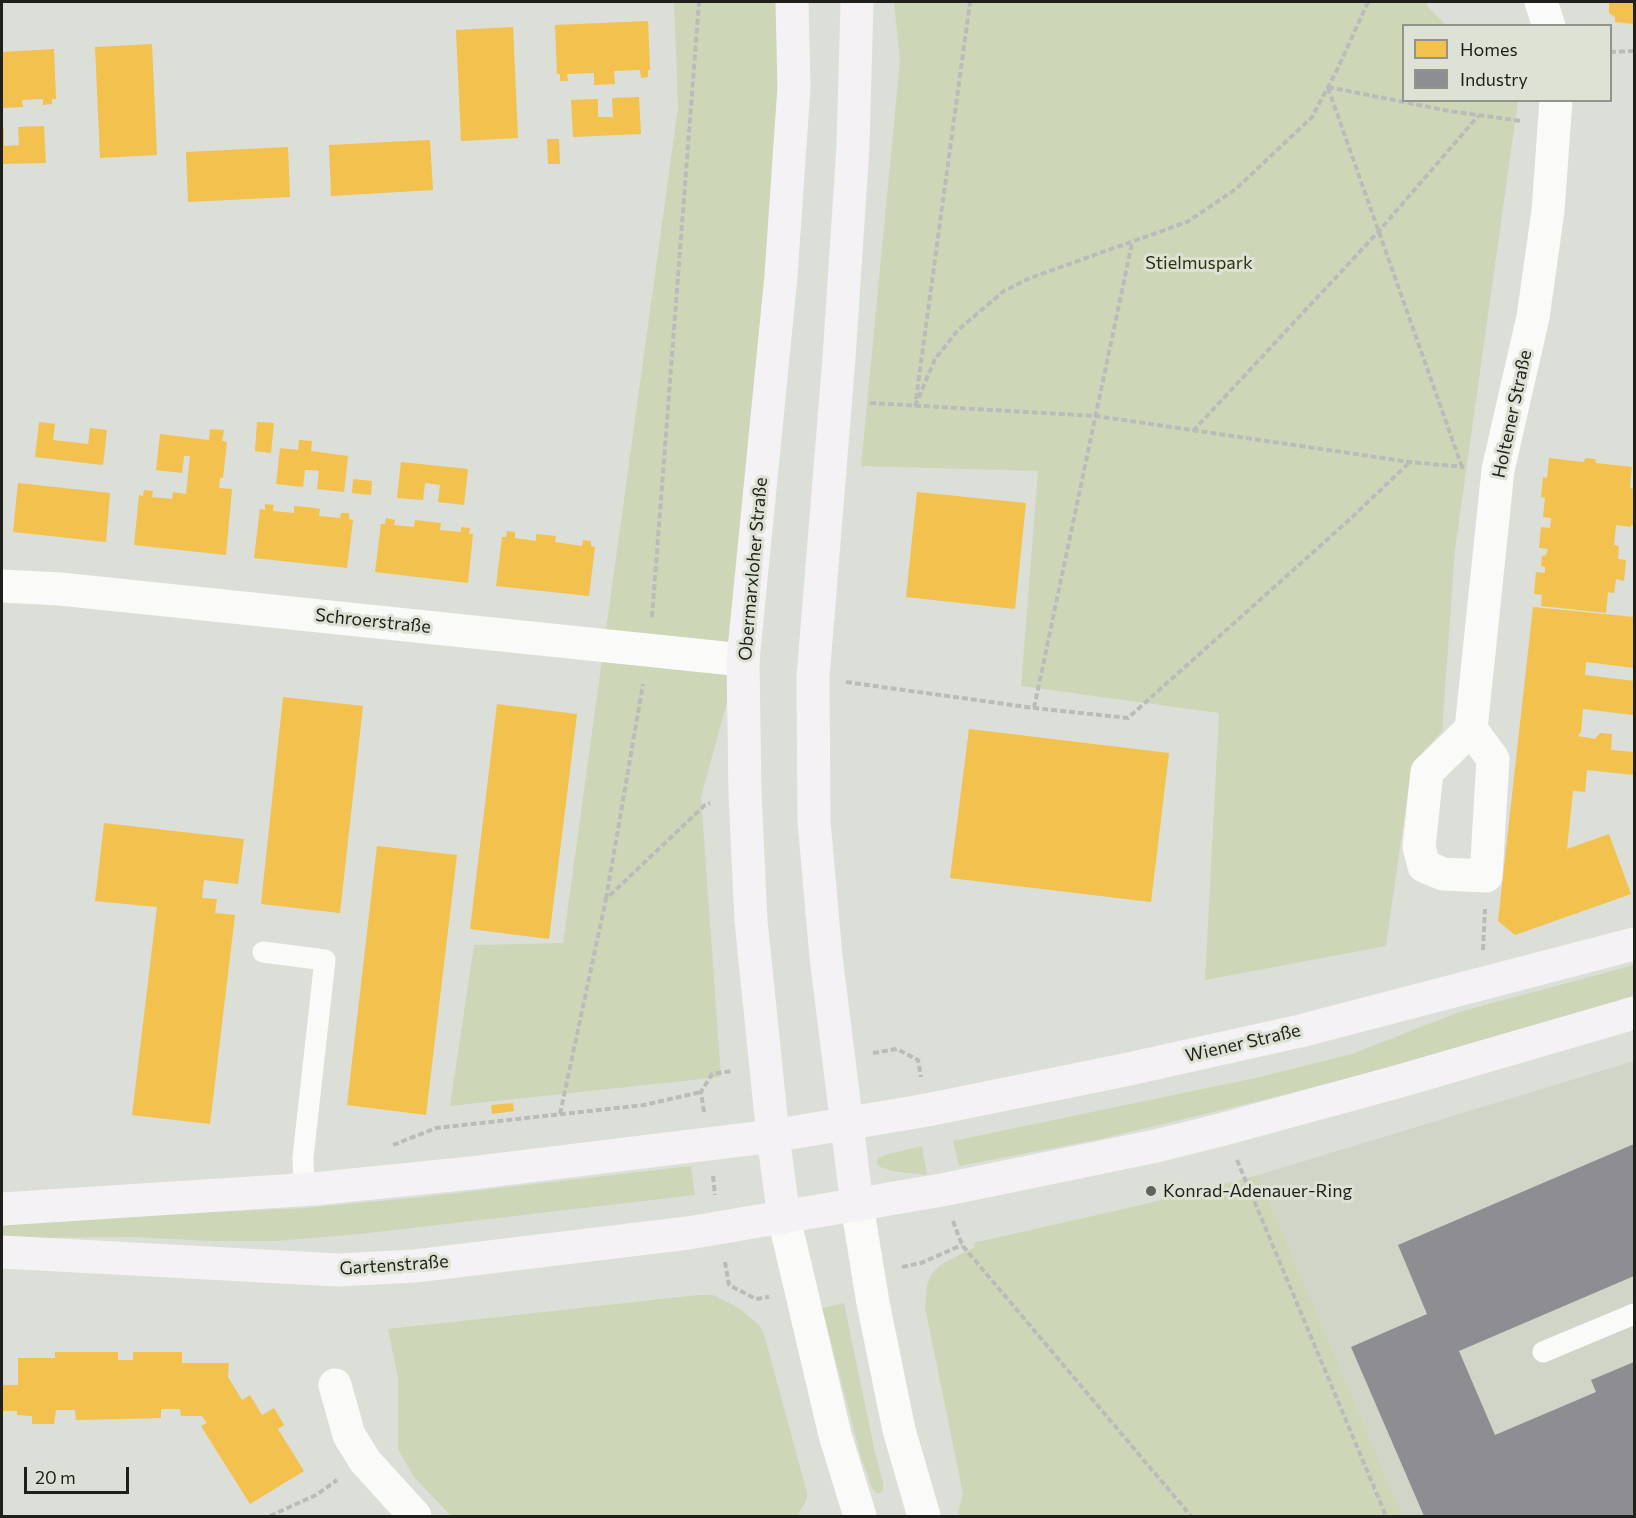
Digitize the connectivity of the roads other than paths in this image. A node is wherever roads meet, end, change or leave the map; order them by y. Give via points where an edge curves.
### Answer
1 (792, 2) edge
2 (857, 2) edge
3 (1541, 2) edge
4 (1548, 24) edge
5 (1555, 113) edge
6 (2, 586) edge
7 (743, 660) junction
8 (1472, 729) junction
9 (1635, 944) edge
10 (263, 952) dead end
11 (1635, 1013) edge
12 (847, 1124) junction
13 (773, 1136) junction
14 (304, 1189) junction
15 (857, 1205) junction
16 (2, 1209) edge
17 (784, 1218) junction
18 (2, 1252) edge
19 (1635, 1314) edge
20 (1543, 1352) dead end
21 (335, 1385) dead end
22 (416, 1516) edge
23 (860, 1516) edge
24 (924, 1516) edge

1 - 7 street, Obermarxloher Straße via 794,87 782,264
2 - 12 street via 853,146 813,677 814,821
3 - 4 street
5 - 8 street, Holtener Straße via 1548,211 1533,317 1498,470
6 - 7 street, Schroerstraße
7 - 13 street, Obermarxloher Straße via 751,921
8 - 8 street via 1493,759 1486,876 1443,874 1424,866 1419,847 1426,772
9 - 12 street, Wiener Straße via 1300,1031
10 - 14 lane via 325,960 303,1157
11 - 15 street via 1156,1146
12 - 13 street, Wiener Straße
12 - 15 street
13 - 14 street
13 - 17 street, Obermarxloher Straße
14 - 16 street
15 - 17 street, Gartenstraße
15 - 24 street via 899,1430
17 - 18 street, Gartenstraße via 555,1250 415,1266 338,1270
17 - 23 street via 835,1435
19 - 20 lane
21 - 22 street via 349,1435 364,1461

